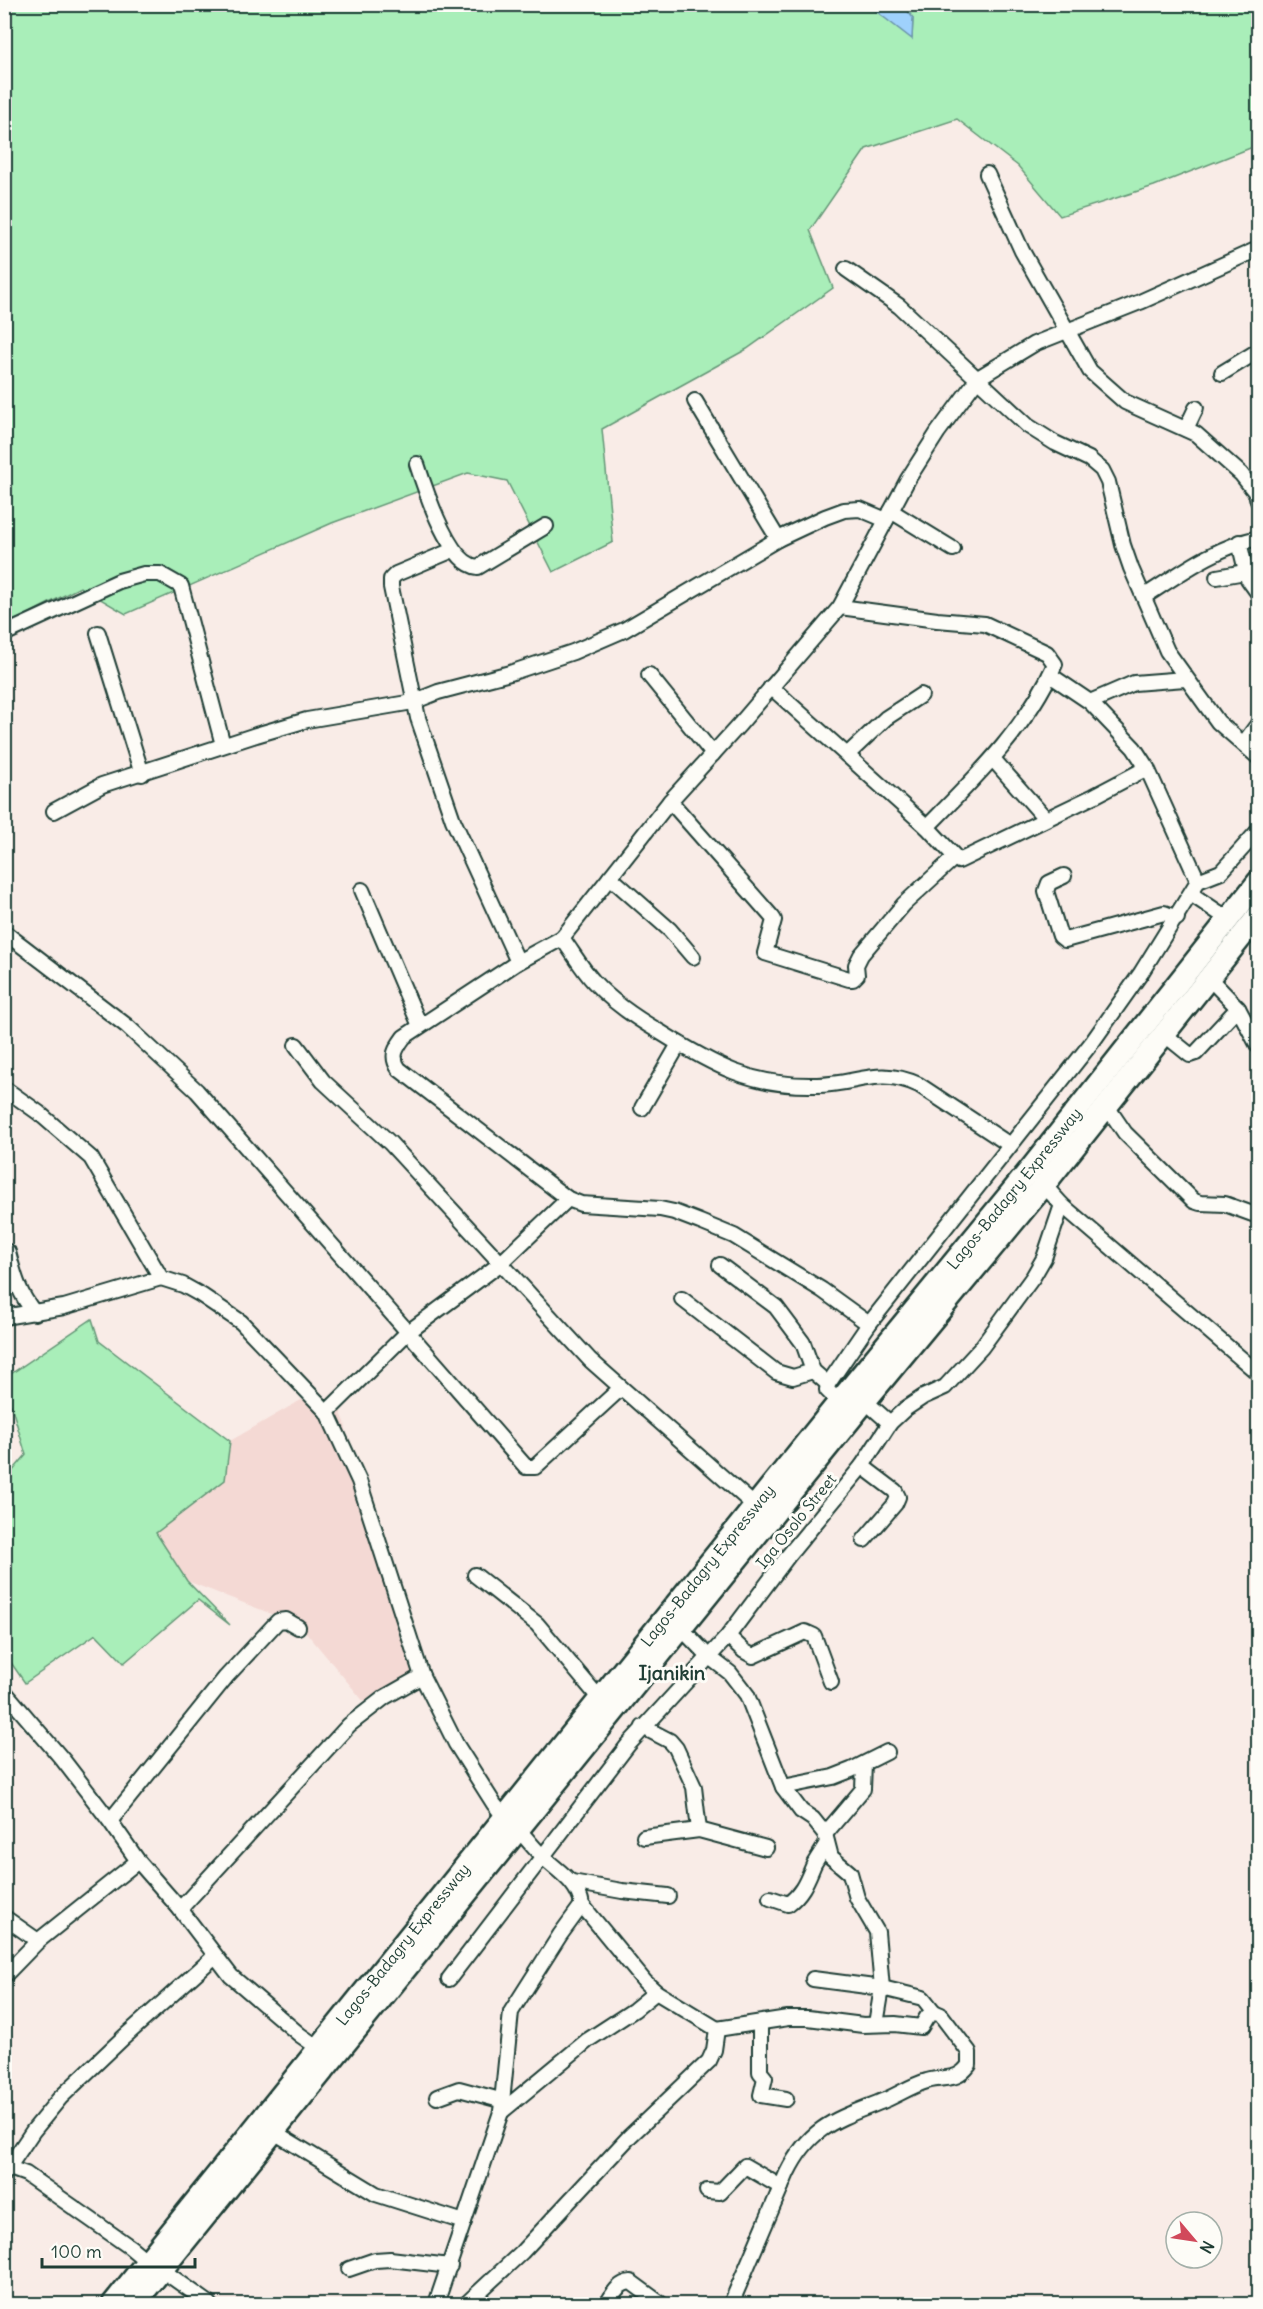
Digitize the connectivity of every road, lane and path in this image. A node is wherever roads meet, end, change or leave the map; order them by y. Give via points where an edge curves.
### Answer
1 (987, 174) dead end
2 (1258, 249) edge
3 (846, 268) dead end
4 (1068, 330) junction
5 (1258, 351) edge
6 (1222, 373) dead end
7 (978, 378) junction
8 (695, 401) dead end
9 (1196, 408) dead end
10 (1186, 429) junction
11 (417, 464) dead end
12 (1258, 495) edge
13 (889, 516) junction
14 (546, 526) dead end
15 (1258, 538) edge
16 (778, 539) junction
17 (1239, 542) junction
18 (953, 549) dead end
19 (453, 550) junction
20 (1245, 572) junction
21 (1217, 577) dead end
22 (1258, 593) edge
23 (1145, 596) junction
24 (840, 607) junction
25 (98, 633) dead end
26 (4, 634) edge
27 (649, 675) dead end
28 (1050, 675) junction
29 (1185, 679) junction
30 (771, 687) junction
31 (921, 695) dead end
32 (414, 702) junction
33 (1090, 702) junction
34 (1258, 724) edge
35 (1244, 743) junction
36 (223, 745) junction
37 (713, 754) junction
38 (847, 755) junction
39 (1258, 757) edge
40 (993, 759) junction
41 (1147, 768) junction
42 (142, 774) junction
43 (670, 801) junction
44 (54, 811) dead end
45 (1045, 818) junction
46 (927, 827) junction
47 (1258, 831) edge
48 (954, 858) junction
49 (1064, 876) dead end
50 (610, 877) junction
51 (1258, 882) edge
52 (1195, 887) junction
53 (362, 890) dead end
54 (1258, 916) edge
55 (1177, 918) junction
56 (1228, 919) junction
57 (4, 932) edge
58 (562, 938) junction
59 (693, 957) dead end
60 (518, 962) junction
61 (1209, 978) junction
62 (1238, 1008) junction
63 (420, 1026) junction
64 (1164, 1034) junction
65 (679, 1044) junction
66 (296, 1045) dead end
67 (1258, 1046) edge
68 (4, 1088) edge
69 (1106, 1105) junction
70 (642, 1108) dead end
71 (1010, 1145) junction
72 (1044, 1185) junction
73 (568, 1199) junction
74 (1062, 1205) junction
75 (1258, 1216) edge
76 (8, 1252) dead end
77 (500, 1264) junction
78 (720, 1265) dead end
79 (161, 1278) junction
80 (682, 1299) dead end
81 (35, 1313) junction
82 (4, 1317) edge
83 (869, 1324) junction
84 (407, 1333) junction
85 (813, 1371) junction
86 (1258, 1373) edge
87 (621, 1388) junction
88 (833, 1393) junction
89 (865, 1401) junction
90 (327, 1412) junction
91 (890, 1423) junction
92 (862, 1466) junction
93 (755, 1506) junction
94 (864, 1540) dead end
95 (475, 1575) dead end
96 (298, 1627) dead end
97 (681, 1629) junction
98 (728, 1636) junction
99 (708, 1656) junction
100 (422, 1677) junction
101 (831, 1682) dead end
102 (4, 1691) edge
103 (600, 1699) junction
104 (644, 1727) junction
105 (886, 1752) dead end
106 (864, 1764) junction
107 (783, 1787) junction
108 (110, 1821) junction
109 (512, 1824) junction
110 (699, 1830) junction
111 (644, 1837) dead end
112 (826, 1839) junction
113 (766, 1848) dead end
114 (541, 1855) junction
115 (138, 1861) junction
116 (572, 1882) junction
117 (668, 1896) dead end
118 (770, 1898) dead end
119 (582, 1905) junction
120 (180, 1909) junction
121 (4, 1917) edge
122 (38, 1941) junction
123 (215, 1956) junction
124 (4, 1976) edge
125 (813, 1978) dead end
126 (449, 1979) dead end
127 (882, 1988) junction
128 (656, 1992) junction
129 (934, 2012) junction
130 (760, 2023) junction
131 (876, 2024) junction
132 (717, 2029) junction
133 (320, 2049) junction
134 (437, 2097) dead end
135 (786, 2100) dead end
136 (500, 2106) junction
137 (274, 2132) junction
138 (6, 2169) edge
139 (781, 2187) junction
140 (707, 2191) dead end
141 (464, 2222) junction
142 (155, 2266) junction
143 (450, 2266) junction
144 (349, 2269) dead end
145 (112, 2304) edge
146 (134, 2304) edge
147 (210, 2304) edge
148 (436, 2304) edge
149 (466, 2304) edge
150 (607, 2304) edge
151 (661, 2304) edge
152 (731, 2304) edge

1 - 4 street via 1022,251
2 - 4 street
3 - 7 street via 899,306
4 - 7 street via 1016,354
4 - 10 street via 1098,380 1125,402
5 - 6 street
7 - 13 street via 938,432
7 - 23 street via 1028,426 1102,470 1123,545
8 - 16 street
9 - 10 street
10 - 12 street via 1225,458
11 - 19 street
13 - 16 street via 860,508 844,510
13 - 18 street
13 - 24 street
14 - 19 street via 478,567 466,564
15 - 17 street
16 - 32 street via 598,643
17 - 20 street
17 - 23 street via 1216,551
19 - 32 street via 391,579
20 - 21 street
20 - 22 street
23 - 29 street via 1167,651
24 - 28 street via 993,626 1047,653 1055,664
24 - 30 street
25 - 42 street
26 - 36 street via 118,581 144,574 160,574 173,580 181,586
27 - 37 street
28 - 33 street
28 - 40 street via 1033,706
29 - 33 street via 1134,683
29 - 35 street via 1218,722
30 - 37 street
30 - 38 street
31 - 38 street via 886,718
32 - 36 street via 307,720
32 - 60 street via 453,820
33 - 41 street via 1115,726
34 - 35 street
35 - 39 street
36 - 42 street
37 - 43 street
38 - 46 street
40 - 45 street
40 - 46 street
41 - 45 street
41 - 52 street
42 - 44 street via 102,785
43 - 48 street via 774,920 765,953 849,979 857,975 856,965 875,938 910,898
43 - 50 street
45 - 48 street via 959,861
46 - 48 street
47 - 52 street via 1221,872
49 - 55 street via 1049,883 1046,891 1060,936 1065,940 1164,913
50 - 58 street
50 - 59 street via 670,930
51 - 56 highway, Lagos-Badagry Expressway
52 - 55 street
52 - 56 street
53 - 63 street
54 - 61 highway, Lagos-Badagry Expressway
55 - 71 street via 1093,1041
56 - 88 highway, Lagos-Badagry Expressway via 1026,1175
57 - 84 street via 127,1026 197,1091
58 - 60 street
58 - 65 street via 609,996
60 - 63 street
61 - 62 street
61 - 64 highway, Lagos-Badagry Expressway
62 - 64 street via 1196,1053 1190,1055
62 - 67 street
63 - 73 street via 404,1037 395,1051 394,1062 399,1069
64 - 69 highway, Lagos-Badagry Expressway
65 - 70 street
65 - 71 street via 723,1069 780,1084 820,1085 884,1075 904,1078
66 - 77 street via 323,1081 390,1143
68 - 79 street via 91,1158
69 - 72 highway, Lagos-Badagry Expressway
69 - 75 street via 1125,1133 1194,1201 1225,1204
71 - 83 street
72 - 74 street
72 - 89 highway, Lagos-Badagry Expressway
73 - 77 street
73 - 83 street via 580,1204 674,1212 734,1236
74 - 86 street
74 - 91 street, Iga Osolo Street via 1044,1258 981,1348 945,1387 905,1408
76 - 81 street via 17,1284
77 - 84 street
77 - 87 street
78 - 85 street via 776,1307 803,1344
79 - 81 street
79 - 90 street via 183,1285 241,1322
80 - 85 street via 776,1372 793,1377
81 - 82 street
83 - 88 street
84 - 87 street via 530,1469
84 - 90 street
85 - 88 street
87 - 93 street
88 - 93 highway, Lagos-Badagry Expressway
89 - 91 street
89 - 97 highway, Lagos-Badagry Expressway
90 - 100 street via 359,1481
91 - 92 street, Iga Osolo Street
92 - 94 street via 898,1497
92 - 98 street, Iga Osolo Street
93 - 103 highway, Lagos-Badagry Expressway
95 - 103 street via 537,1624
96 - 108 street via 286,1620 279,1621 226,1677
97 - 99 street
97 - 109 highway, Lagos-Badagry Expressway
98 - 99 street, Iga Osolo Street
98 - 101 street via 753,1656 805,1632 810,1634
99 - 104 street, Iga Osolo Street
99 - 107 street via 730,1673 747,1695
100 - 109 street via 456,1744 494,1804
100 - 120 street via 386,1697 349,1725
102 - 108 street
103 - 109 highway, Lagos-Badagry Expressway
104 - 110 street via 676,1748 694,1787
104 - 114 street, Iga Osolo Street
105 - 106 street
106 - 107 street via 833,1777
106 - 112 street via 862,1789
107 - 112 street
108 - 115 street
109 - 114 street
109 - 133 highway, Lagos-Badagry Expressway
109 - 137 highway, Lagos-Badagry Expressway
110 - 111 street
110 - 113 street
112 - 118 street via 804,1890 788,1904
112 - 127 street via 831,1857 850,1873 857,1898 878,1932
114 - 116 street
114 - 126 street, Iga Osolo Street
115 - 120 street
115 - 122 street
116 - 117 street
116 - 119 street
119 - 128 street
119 - 136 street via 512,2012
120 - 123 street
121 - 122 street
122 - 124 street
123 - 133 street via 231,1976
123 - 138 street via 60,2098
125 - 127 street
127 - 129 street via 923,1998
127 - 131 street
128 - 132 street
128 - 136 street
129 - 131 street via 921,2027
129 - 139 street via 969,2052 969,2065 956,2077 928,2080 839,2118 811,2136 797,2153
130 - 131 street via 808,2018
130 - 132 street
130 - 135 street via 760,2072 765,2078 761,2095
132 - 149 street via 709,2061
133 - 142 highway, Lagos-Badagry Expressway
134 - 136 street via 459,2090
136 - 141 street
137 - 141 street via 376,2194
137 - 142 highway, Lagos-Badagry Expressway
138 - 142 street via 26,2174
139 - 140 street via 745,2166 720,2192
139 - 152 street
141 - 143 street
142 - 145 highway, Lagos-Badagry Expressway
142 - 146 highway, Lagos-Badagry Expressway
142 - 147 street
143 - 144 street via 390,2259
143 - 148 street
150 - 151 street via 619,2286 631,2282

